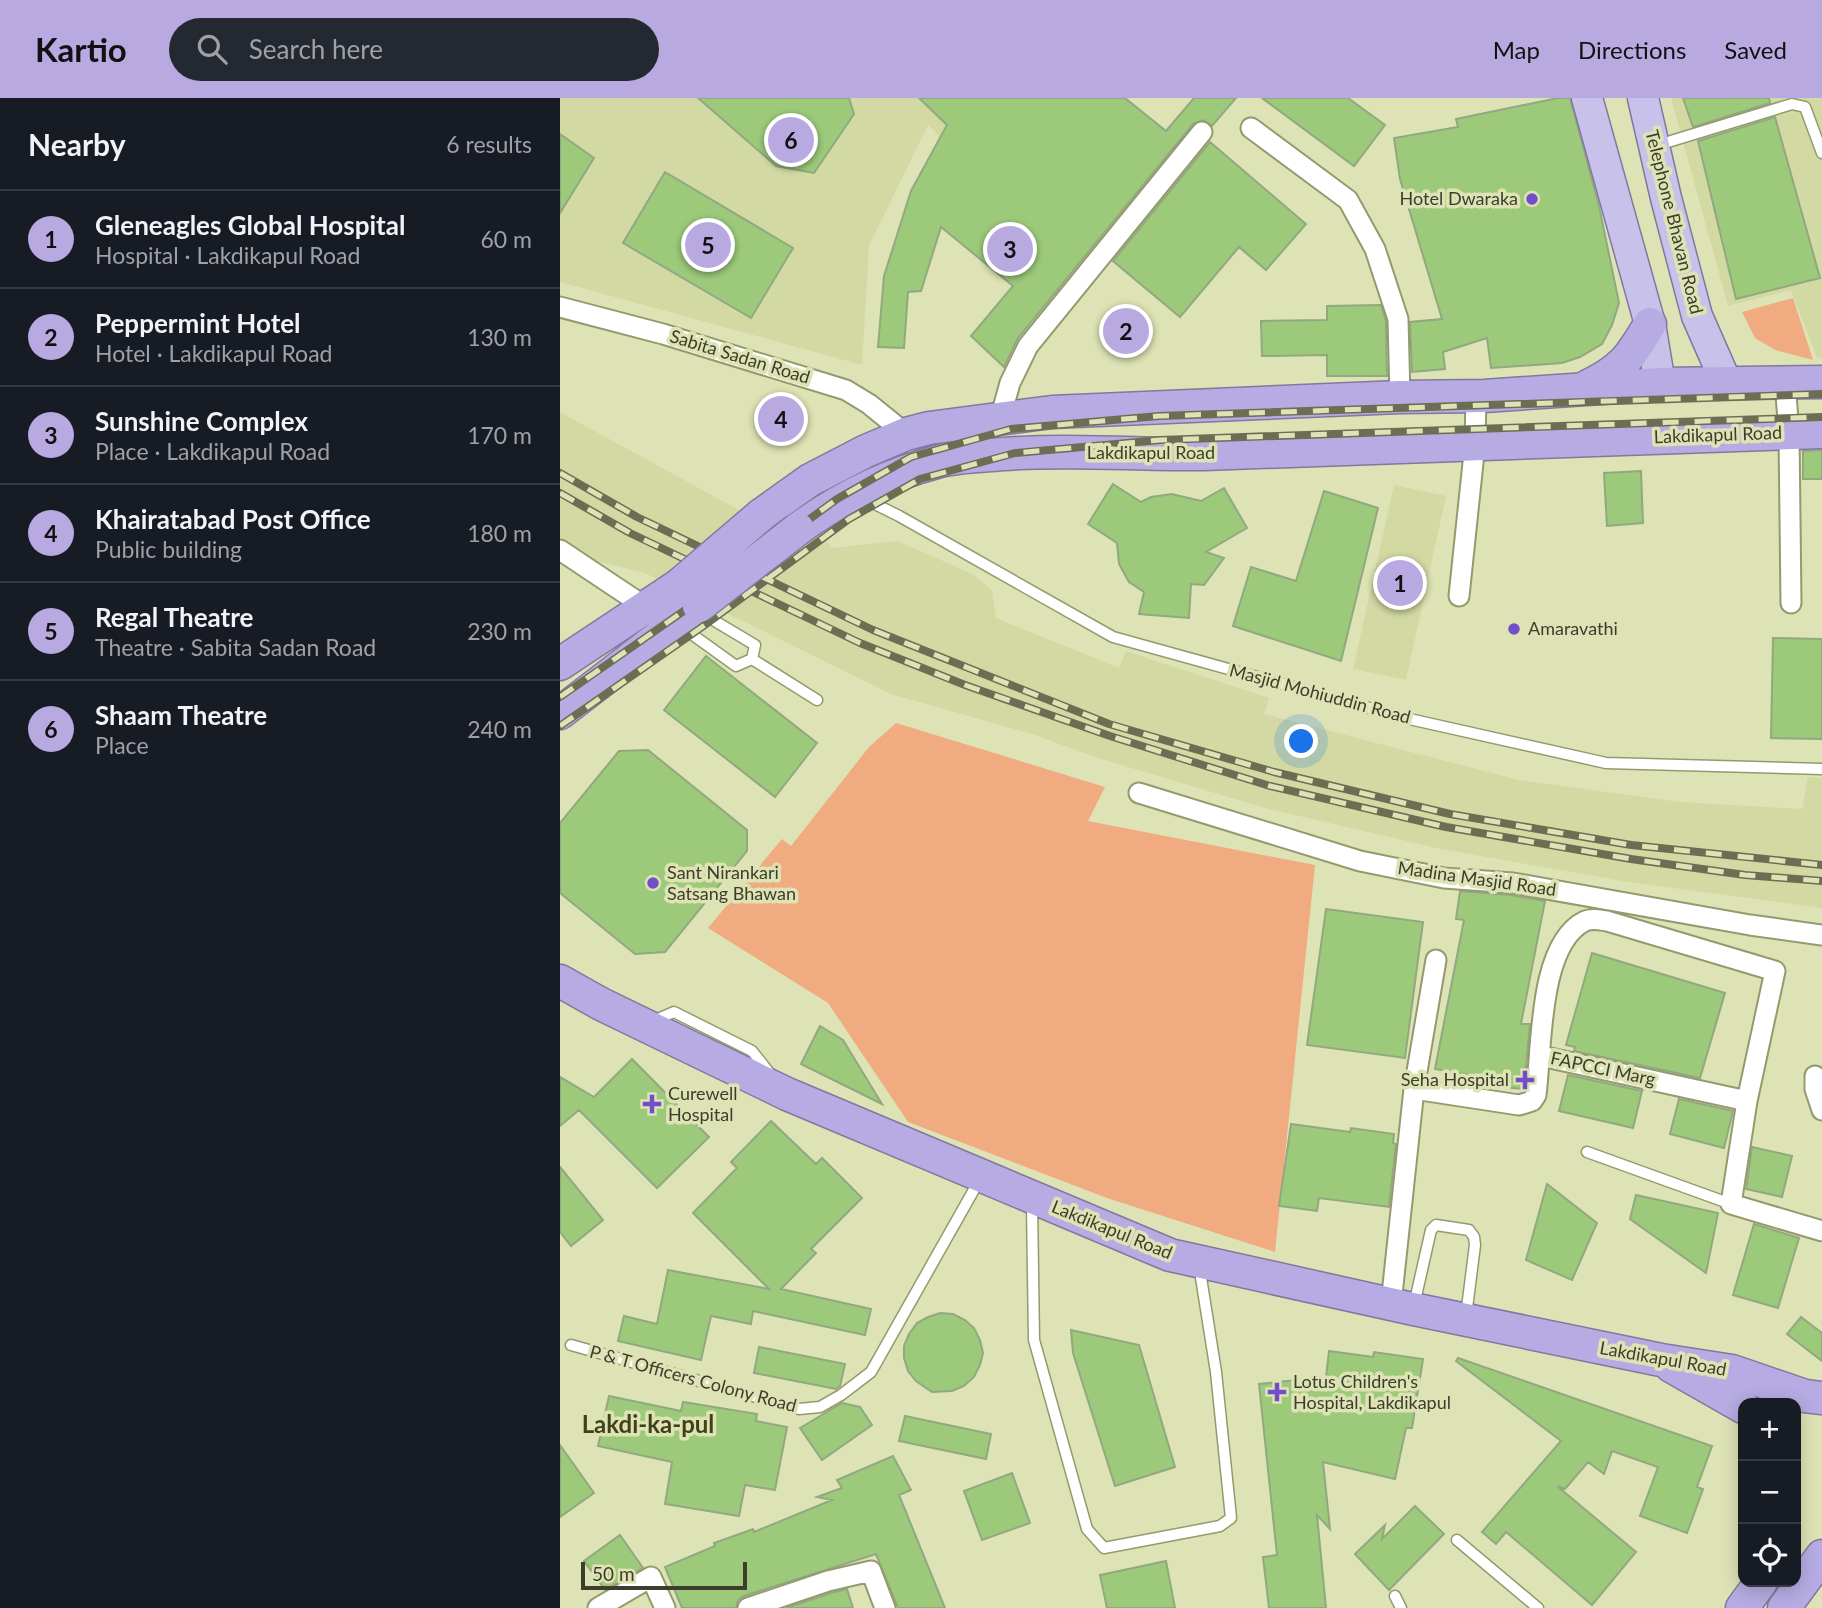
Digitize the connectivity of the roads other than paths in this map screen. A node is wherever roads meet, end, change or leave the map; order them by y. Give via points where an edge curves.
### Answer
1 (1587, 98) edge
2 (1643, 98) edge
3 (1251, 128) dead end
4 (1202, 132) dead end
5 (1654, 146) junction
6 (1822, 153) edge
7 (560, 307) edge
8 (1697, 316) junction
9 (1650, 324) junction
10 (1726, 382) junction
11 (1785, 382) junction
12 (1822, 382) edge
13 (1660, 384) junction
14 (1582, 389) junction
15 (1476, 396) junction
16 (1400, 397) junction
17 (1000, 419) junction
18 (1822, 432) edge
19 (1789, 433) junction
20 (906, 435) junction
21 (1475, 444) junction
22 (848, 480) junction
23 (560, 550) edge
24 (1459, 596) dead end
25 (1791, 603) dead end
26 (688, 606) junction
27 (647, 608) junction
28 (752, 659) junction
29 (560, 664) edge
30 (817, 700) dead end
31 (560, 713) edge
32 (1822, 769) edge
33 (1139, 793) dead end
34 (1822, 935) edge
35 (1429, 964) dead end
36 (560, 981) edge
37 (1541, 1056) junction
38 (1815, 1076) dead end
39 (1414, 1089) junction
40 (1746, 1101) junction
41 (1822, 1110) edge
42 (1587, 1152) dead end
43 (982, 1175) junction
44 (1032, 1196) junction
45 (1731, 1204) junction
46 (1822, 1231) edge
47 (1198, 1262) junction
48 (1402, 1307) junction
49 (1465, 1320) junction
50 (571, 1345) dead end
51 (1661, 1360) junction
52 (1822, 1398) edge
53 (1738, 1404) edge
54 (1457, 1540) dead end
55 (1822, 1541) edge
56 (1813, 1568) edge
57 (1757, 1587) edge
58 (1395, 1596) dead end
59 (783, 1602) edge
60 (598, 1608) edge
61 (665, 1608) edge
62 (748, 1608) edge
63 (885, 1608) edge
64 (1401, 1608) edge
65 (1538, 1608) edge
66 (1742, 1608) edge
67 (1784, 1608) edge

1 - 9 main road
2 - 5 main road, Telephone Bhavan Road
3 - 16 street via 1348,200 1362,224 1398,319
4 - 17 street via 1028,346 1010,383
5 - 6 lane via 1792,104 1805,107
5 - 8 main road, Telephone Bhavan Road
7 - 20 street, Sabita Sadan Road via 846,390
8 - 9 main road
8 - 10 main road, Telephone Bhavan Road
9 - 13 main road
9 - 14 highway via 1617,371
10 - 11 highway, Lakdikapul Road
10 - 13 highway, Lakdikapul Road
11 - 12 highway, Lakdikapul Road
11 - 19 street
13 - 14 highway, Lakdikapul Road
14 - 15 highway, Lakdikapul Road
15 - 16 highway, Lakdikapul Road
15 - 21 street
16 - 17 highway, Lakdikapul Road via 1052,412
17 - 20 highway, Lakdikapul Road
18 - 19 highway, Lakdikapul Road
19 - 21 highway, Lakdikapul Road
19 - 25 street
20 - 22 highway, Lakdikapul Road via 866,451
21 - 22 highway, Lakdikapul Road via 1200,454 1039,452 943,461
21 - 24 street
22 - 26 highway, Lakdikapul Road, bridge via 817,515
22 - 26 highway, Lakdikapul Road, bridge via 810,480 761,515
22 - 32 lane, Masjid Mohiuddin Road via 899,516 1113,637 1405,718 1606,763
23 - 27 street
26 - 27 highway, Lakdikapul Road
26 - 28 lane via 755,645
26 - 28 lane via 736,666
26 - 31 highway, Lakdikapul Road
27 - 29 highway, Lakdikapul Road
28 - 30 lane
33 - 34 street, Madina Masjid Road via 1360,861 1444,878 1513,883
35 - 39 street
36 - 43 highway, Lakdikapul Road via 787,1094
37 - 39 street, FAPCCI Marg via 1536,1095 1525,1104
37 - 40 street, FAPCCI Marg
37 - 40 street via 1546,991 1557,950 1584,921 1607,920 1775,971
38 - 41 street
39 - 48 street
40 - 45 street
42 - 45 lane
43 - 44 highway, Lakdikapul Road
43 - 50 lane, P & T Officers Colony Road via 871,1371 820,1407 799,1409
44 - 47 highway, Lakdikapul Road via 1170,1255
44 - 47 lane via 1034,1340 1087,1529 1104,1548 1220,1526 1231,1518 1216,1372
45 - 46 street
47 - 48 highway, Lakdikapul Road
48 - 49 highway, Lakdikapul Road
48 - 49 lane via 1431,1230 1436,1225 1469,1230 1475,1245
49 - 51 highway, Lakdikapul Road
51 - 52 highway, Lakdikapul Road via 1732,1371
51 - 53 highway
54 - 65 lane
55 - 56 highway
56 - 67 highway
57 - 66 highway
58 - 64 lane
59 - 62 street
59 - 63 street via 871,1571
60 - 61 street via 650,1577

